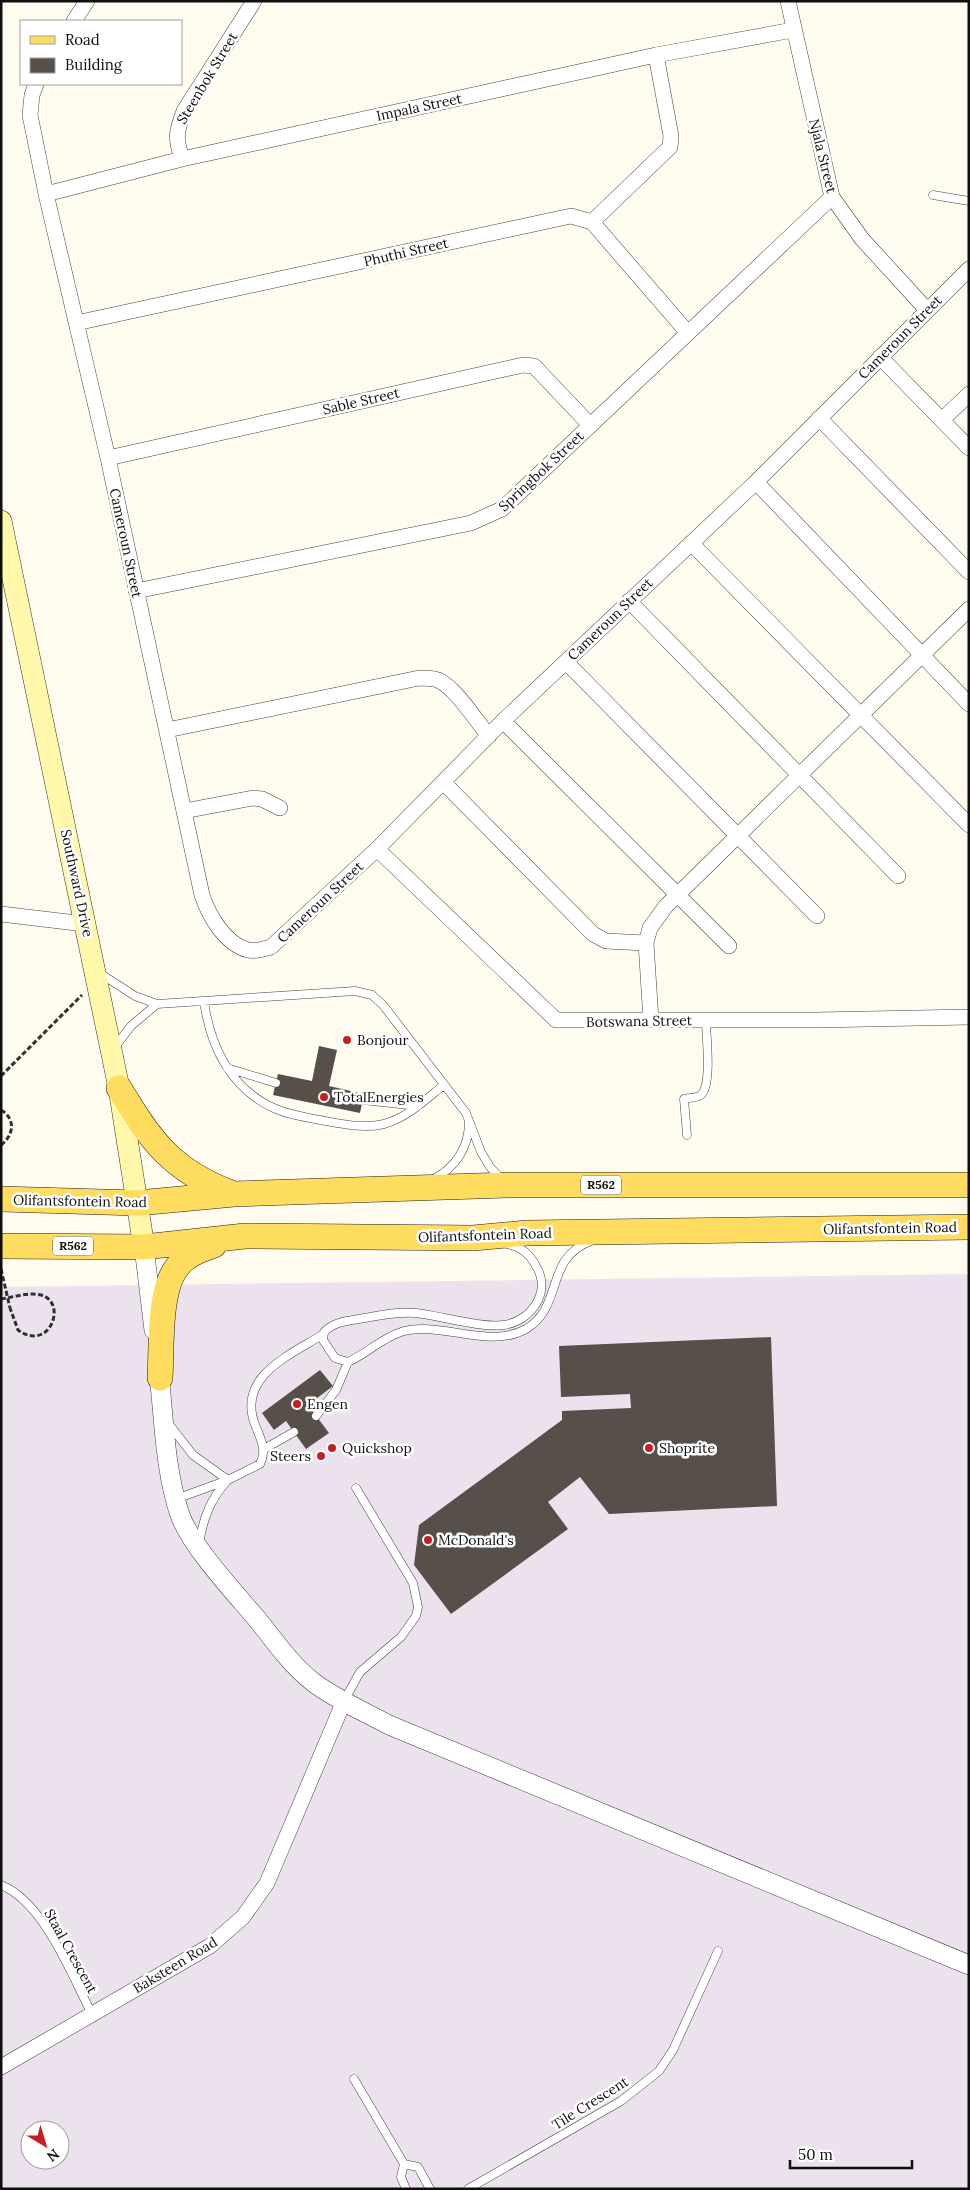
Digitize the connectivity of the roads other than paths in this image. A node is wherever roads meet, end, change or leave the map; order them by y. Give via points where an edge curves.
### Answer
1 (87, 1) edge
2 (255, 1) edge
3 (788, 1) edge
4 (75, 20) edge
5 (794, 30) junction
6 (656, 54) junction
7 (36, 85) edge
8 (182, 159) junction
9 (46, 194) junction
10 (933, 195) dead end
11 (832, 196) junction
12 (969, 201) edge
13 (592, 222) junction
14 (969, 269) edge
15 (927, 310) junction
16 (76, 323) junction
17 (688, 333) junction
18 (880, 357) junction
19 (969, 394) edge
20 (820, 418) junction
21 (942, 420) junction
22 (590, 425) junction
23 (969, 448) edge
24 (108, 458) junction
25 (756, 482) junction
26 (1, 521) edge
27 (691, 543) junction
28 (969, 572) edge
29 (136, 591) junction
30 (629, 601) junction
31 (969, 609) edge
32 (921, 655) junction
33 (566, 662) junction
34 (969, 704) edge
35 (862, 714) junction
36 (503, 721) junction
37 (167, 730) junction
38 (489, 736) junction
39 (801, 774) junction
40 (443, 782) junction
41 (280, 808) dead end
42 (184, 811) junction
43 (969, 825) edge
44 (736, 836) junction
45 (377, 849) junction
46 (898, 876) dead end
47 (676, 896) junction
48 (1, 914) edge
49 (817, 916) dead end
50 (85, 924) junction
51 (646, 943) junction
52 (729, 946) dead end
53 (96, 975) junction
54 (204, 1001) junction
55 (157, 1004) junction
56 (969, 1017) edge
57 (651, 1020) junction
58 (706, 1020) junction
59 (112, 1053) junction
60 (226, 1068) junction
61 (276, 1082) dead end
62 (444, 1085) junction
63 (119, 1088) junction
64 (363, 1100) dead end
65 (418, 1106) junction
66 (469, 1118) junction
67 (687, 1135) dead end
68 (507, 1184) junction
69 (969, 1185) edge
70 (416, 1187) junction
71 (234, 1194) junction
72 (1, 1200) edge
73 (138, 1203) junction
74 (969, 1227) edge
75 (638, 1231) junction
76 (245, 1236) junction
77 (473, 1238) junction
78 (1, 1246) edge
79 (144, 1247) junction
80 (322, 1335) junction
81 (348, 1362) junction
82 (160, 1378) junction
83 (164, 1416) junction
84 (316, 1416) dead end
85 (294, 1432) dead end
86 (264, 1449) junction
87 (228, 1480) junction
88 (356, 1488) dead end
89 (175, 1499) junction
90 (198, 1546) junction
91 (344, 1701) junction
92 (1, 1885) edge
93 (718, 1951) dead end
94 (969, 1965) edge
95 (92, 2014) junction
96 (1, 2067) edge
97 (354, 2078) dead end
98 (404, 2164) junction
99 (406, 2189) edge
100 (430, 2189) edge
101 (468, 2189) edge

1 - 4 street
2 - 8 street, Steenbok Street via 184,112 176,131
3 - 5 street, Njala Street
5 - 6 street, Impala Street
5 - 11 street, Njala Street
6 - 8 street, Impala Street
6 - 13 street via 670,147
7 - 9 street, Cameroun Street via 30,115
8 - 9 street, Impala Street
9 - 16 street, Cameroun Street
10 - 12 lane
11 - 15 street, Njala Street via 862,239
11 - 17 street, Springbok Street
13 - 16 street, Phuthi Street via 571,216
13 - 17 street
14 - 15 street, Cameroun Street
15 - 18 street, Cameroun Street
16 - 24 street, Cameroun Street
17 - 22 street, Springbok Street
18 - 20 street, Cameroun Street
18 - 21 street
19 - 21 street
20 - 25 street, Cameroun Street
20 - 28 street
21 - 23 street
22 - 24 street, Sable Street via 534,366 523,365
22 - 29 street, Springbok Street via 509,503 471,523
24 - 29 street, Cameroun Street
25 - 27 street, Cameroun Street
25 - 32 street
26 - 50 main road, Southward Drive
27 - 30 street, Cameroun Street
27 - 35 street
29 - 37 street, Cameroun Street
30 - 33 street, Cameroun Street
30 - 39 street
31 - 32 street
32 - 34 street
32 - 35 street
33 - 36 street, Cameroun Street
33 - 44 street
35 - 39 street
35 - 43 street
36 - 38 street, Cameroun Street
36 - 47 street
37 - 38 street via 419,678 432,678 449,687
37 - 42 street, Cameroun Street
38 - 40 street, Cameroun Street
39 - 44 street
39 - 46 street
40 - 45 street, Cameroun Street
40 - 51 street via 594,934 606,941
41 - 42 street via 253,798
42 - 45 street, Cameroun Street via 208,912 228,936 250,951 271,947
44 - 47 street
44 - 49 street
45 - 57 street, Botswana Street via 553,1019 562,1022
47 - 51 street via 657,916
47 - 52 street
48 - 50 street
50 - 53 main road, Southward Drive
51 - 57 street
53 - 55 lane
53 - 59 main road, Southward Drive
54 - 55 lane
54 - 60 lane via 210,1032
54 - 62 lane via 355,991 368,993 383,1005
55 - 59 lane via 131,1026
56 - 58 street, Botswana Street
57 - 58 street, Botswana Street
58 - 67 lane via 707,1083 698,1097 684,1099
59 - 63 main road, Southward Drive
60 - 61 lane
60 - 65 lane via 248,1092 271,1107 345,1125 386,1123
62 - 65 lane
62 - 66 lane
63 - 71 main road via 152,1139 177,1166 201,1181
63 - 73 main road, Southward Drive
64 - 65 lane
66 - 68 lane via 485,1160
66 - 70 lane via 464,1149 456,1161 440,1175
68 - 69 main road, Olifantsfontein Road / R562
68 - 70 main road, Olifantsfontein Road / R562
70 - 71 main road, Olifantsfontein Road / R562
71 - 73 main road, Olifantsfontein Road / R562
72 - 73 main road, Olifantsfontein Road / R562
73 - 79 main road, Southward Drive
74 - 75 main road, Olifantsfontein Road / R562
75 - 77 main road, Olifantsfontein Road / R562 via 527,1233
75 - 81 lane via 593,1240 572,1251 560,1267 546,1308 537,1321 524,1330 496,1337 418,1330 401,1332
76 - 77 main road, Olifantsfontein Road / R562
76 - 79 main road, Olifantsfontein Road / R562
76 - 82 main road via 189,1256 171,1275 166,1290
77 - 80 lane via 515,1246 524,1250 534,1262 541,1276 542,1288 538,1302 524,1316 514,1322 494,1325 396,1313 339,1323
78 - 79 main road, Olifantsfontein Road / R562
79 - 82 street
80 - 81 lane via 333,1356 341,1362
80 - 86 lane via 266,1372 255,1386 252,1398 254,1424
81 - 84 lane via 336,1390
82 - 83 street
83 - 87 lane via 193,1455
83 - 89 street
85 - 86 lane
86 - 87 lane via 256,1467
87 - 89 lane
87 - 90 lane via 212,1500
88 - 91 lane via 413,1583 418,1608 401,1636 360,1672
89 - 90 street via 184,1524
90 - 91 street via 293,1663 312,1682
91 - 94 street via 406,1732
91 - 95 street, Baksteen Road via 267,1883 247,1911 210,1946
92 - 95 lane, Staal Crescent via 20,1896 36,1913
93 - 101 lane, Tile Crescent via 673,2050 659,2071 621,2101
95 - 96 street, Baksteen Road
97 - 98 lane
98 - 99 lane via 401,2177
98 - 100 lane via 418,2167

